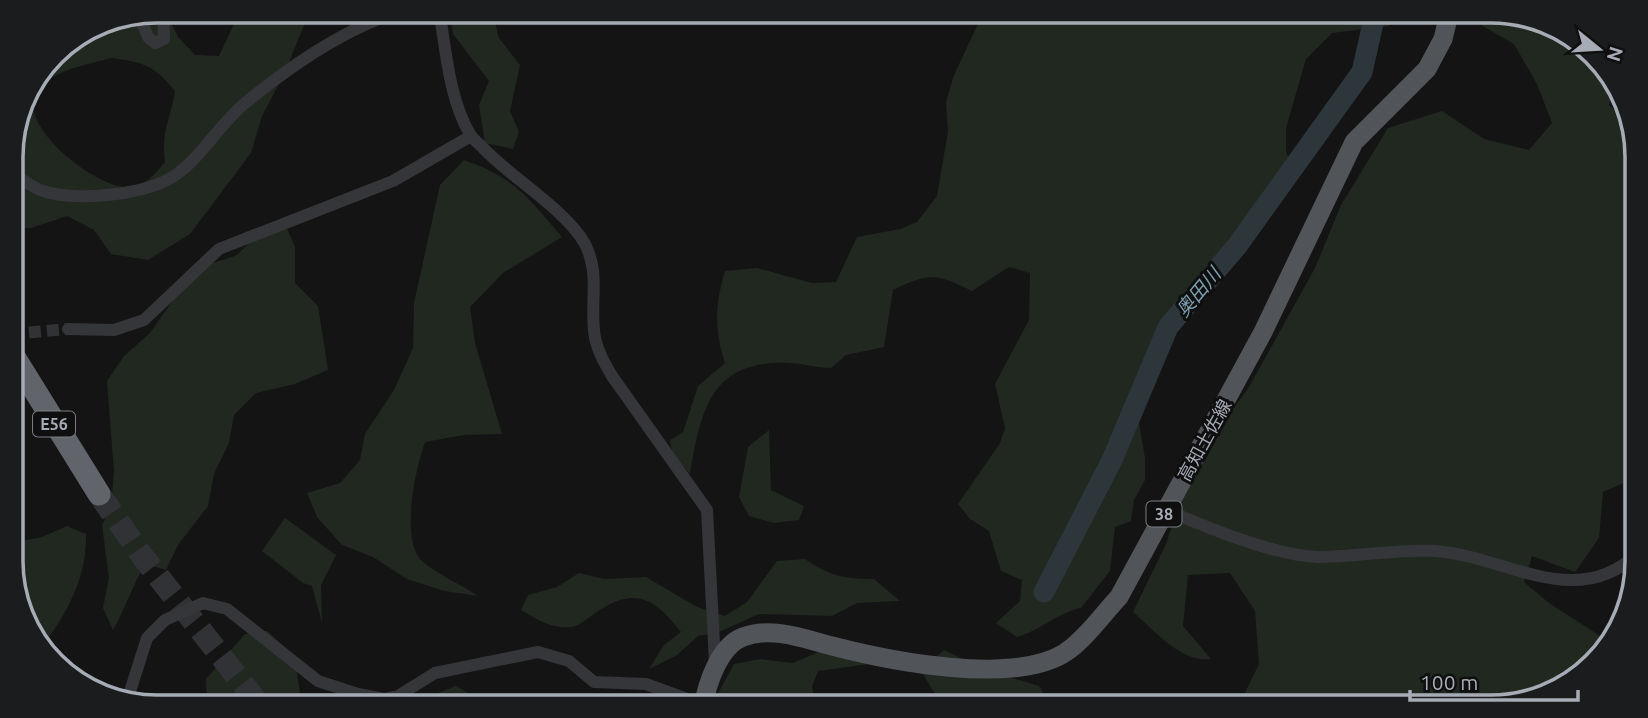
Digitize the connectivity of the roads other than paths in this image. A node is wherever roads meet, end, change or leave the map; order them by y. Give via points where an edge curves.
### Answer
1 (163, 23) edge
2 (370, 23) edge
3 (441, 23) edge
4 (1447, 23) edge
5 (143, 24) edge
6 (471, 136) junction
7 (23, 179) edge
8 (68, 329) tunnel mouth
9 (23, 371) edge
10 (99, 494) tunnel mouth
11 (1166, 510) junction
12 (1625, 565) edge
13 (715, 663) junction
14 (130, 693) edge
15 (363, 695) edge
16 (400, 695) edge
17 (674, 695) edge
18 (706, 695) edge

1 - 5 street via 164,38 155,43
2 - 7 street via 285,73 242,105 177,175 150,189 111,197 43,191
3 - 6 street via 452,82
4 - 11 main road, 高知土佐線 / 38 via 1427,69 1354,142 1263,332
6 - 8 street via 393,181 219,249 144,320 114,330
6 - 13 street via 498,165 569,224 593,260 595,335 600,354 708,510
9 - 10 highway, E56
11 - 12 street via 1205,527 1317,557 1438,551 1580,582
11 - 13 main road, 高知土佐線 / 38 via 1119,597 1062,654 997,668 951,669 785,633 743,637
13 - 18 main road
14 - 15 street via 147,638 165,620 203,603 227,609 318,681
16 - 17 street via 435,673 538,652 569,661 594,682 646,684

